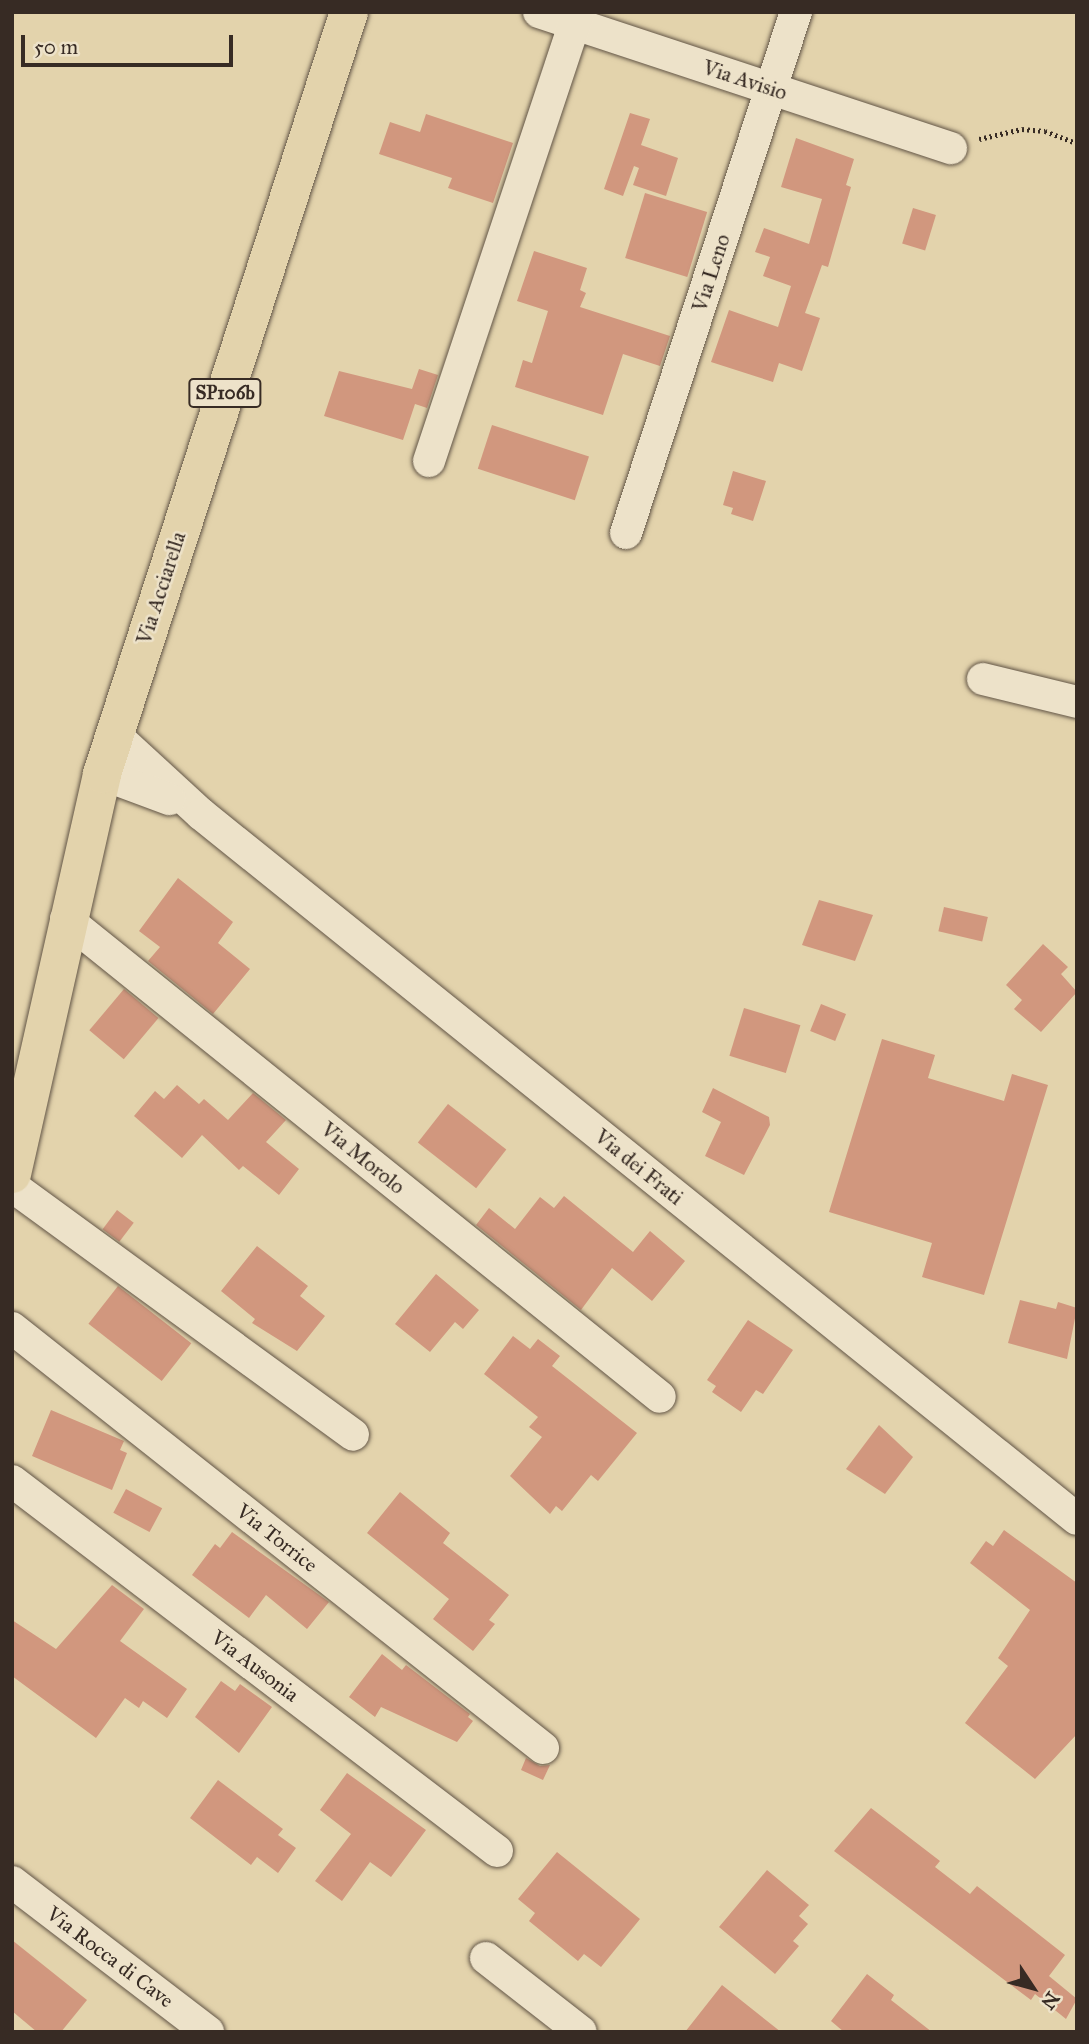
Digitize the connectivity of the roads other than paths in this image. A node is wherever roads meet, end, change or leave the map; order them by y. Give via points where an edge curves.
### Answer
1 (349, 12) edge
2 (539, 12) edge
3 (796, 12) edge
4 (576, 18) edge
5 (771, 89) junction
6 (951, 148) road end
7 (429, 461) dead end
8 (626, 533) dead end
9 (983, 678) dead end
10 (1077, 702) edge
11 (114, 734) junction
12 (102, 774) junction
13 (201, 814) junction
14 (66, 919) junction
15 (12, 1174) edge
16 (12, 1186) edge
17 (12, 1328) edge
18 (660, 1397) dead end
19 (353, 1435) dead end
20 (12, 1481) edge
21 (1077, 1519) edge
22 (543, 1748) dead end
23 (497, 1851) dead end
24 (12, 1882) edge
25 (486, 1958) dead end
26 (208, 2032) edge
27 (580, 2032) edge

1 - 11 main road, Via Acciarella / SP106b
2 - 4 street, Via Avisio
3 - 5 street, Via Leno
4 - 5 street, Via Avisio
4 - 7 street
5 - 6 street, Via Avisio
5 - 8 street, Via Leno
9 - 10 street
11 - 12 main road, Via Acciarella / SP106b
11 - 13 street, Via dei Frati
12 - 13 street, Via dei Frati
12 - 14 main road, Via Acciarella / SP106b
13 - 21 street, Via dei Frati
14 - 15 main road, Via Acciarella / SP106b
14 - 18 street, Via Morolo
16 - 19 street
17 - 22 street, Via Torrice
20 - 23 street, Via Ausonia
24 - 26 street, Via Rocca di Cave
25 - 27 street

